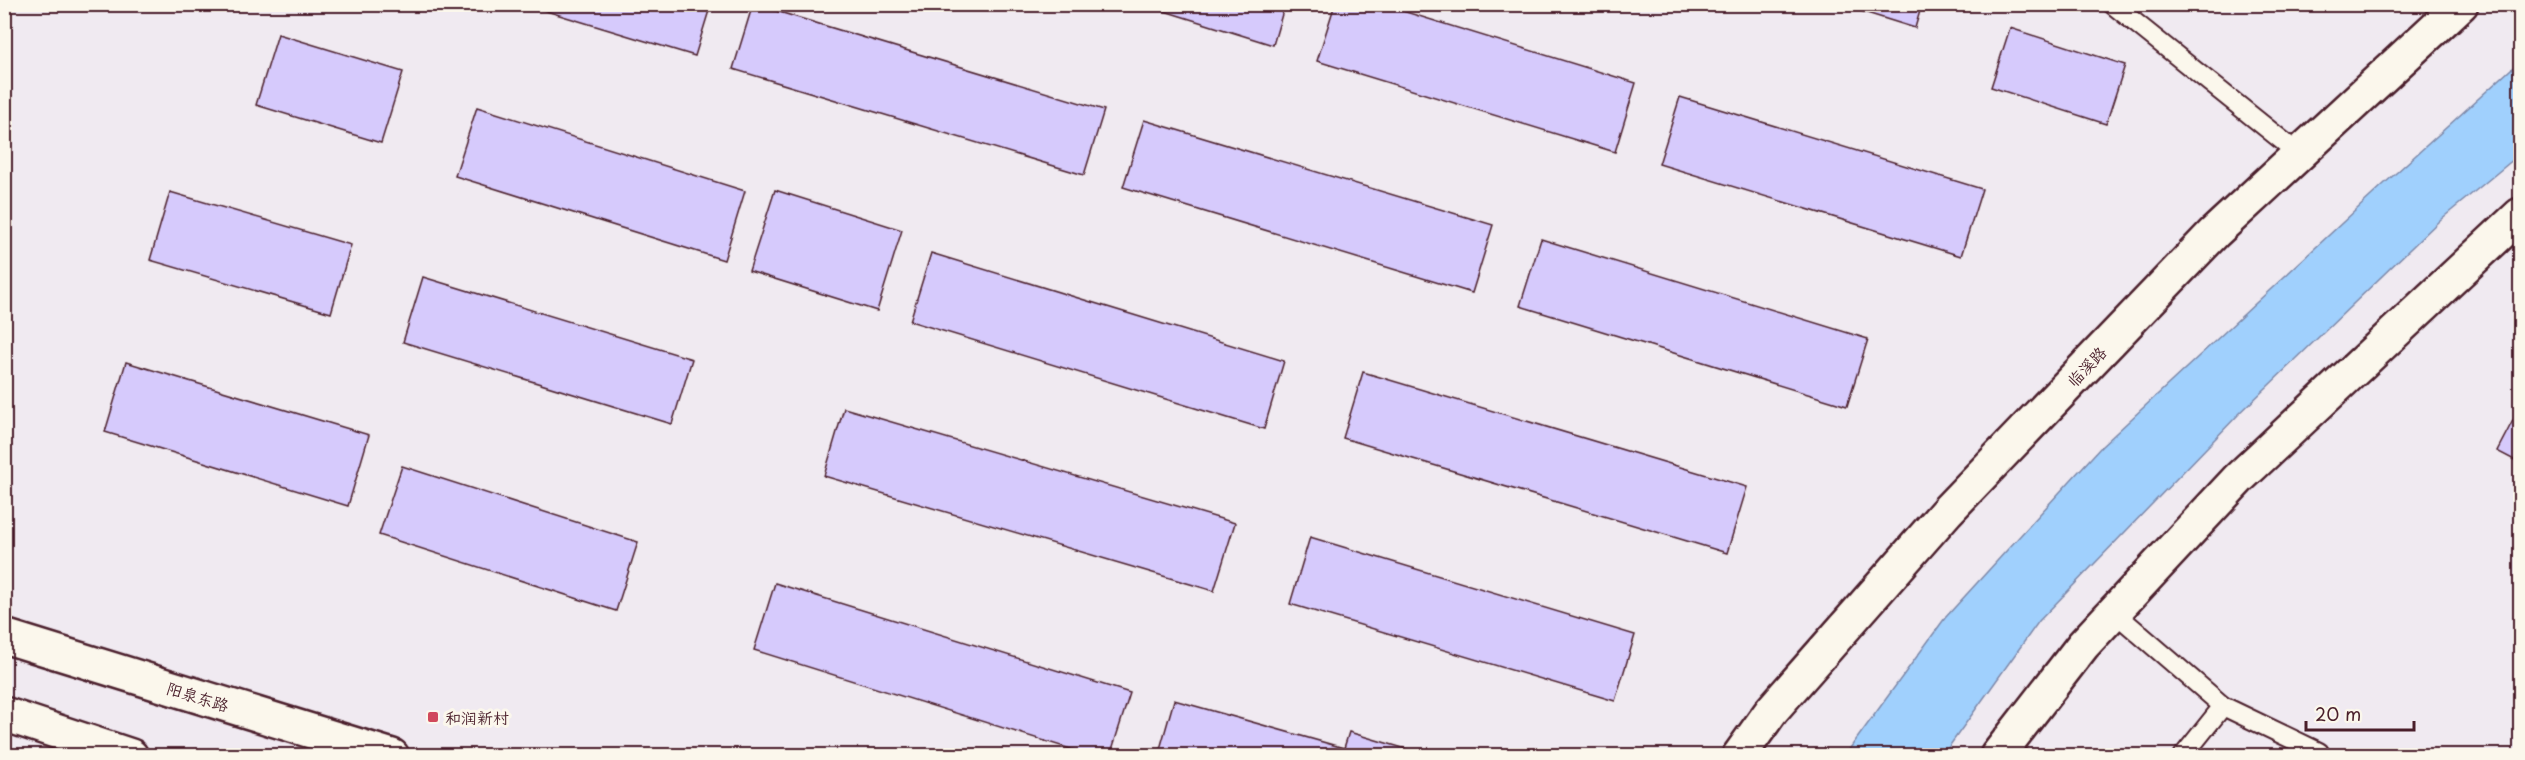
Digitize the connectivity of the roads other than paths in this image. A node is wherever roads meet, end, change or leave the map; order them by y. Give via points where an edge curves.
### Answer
1 (2112, 4) edge
2 (2461, 4) edge
3 (2299, 154) junction
4 (2520, 215) edge
5 (2114, 612) junction
6 (4, 636) edge
7 (2223, 706) junction
8 (4, 714) edge
9 (131, 756) edge
10 (392, 756) edge
11 (1739, 756) edge
12 (1996, 756) edge
13 (2183, 756) edge
14 (2316, 756) edge

1 - 3 lane
2 - 3 street, 临溪路
3 - 11 street, 临溪路 via 2214,233 1947,511 1772,710
4 - 5 street via 2239,478
5 - 7 lane
5 - 12 street via 2083,645
6 - 10 street, 阳泉东路
7 - 13 lane
7 - 14 lane via 2319,752
8 - 9 street

